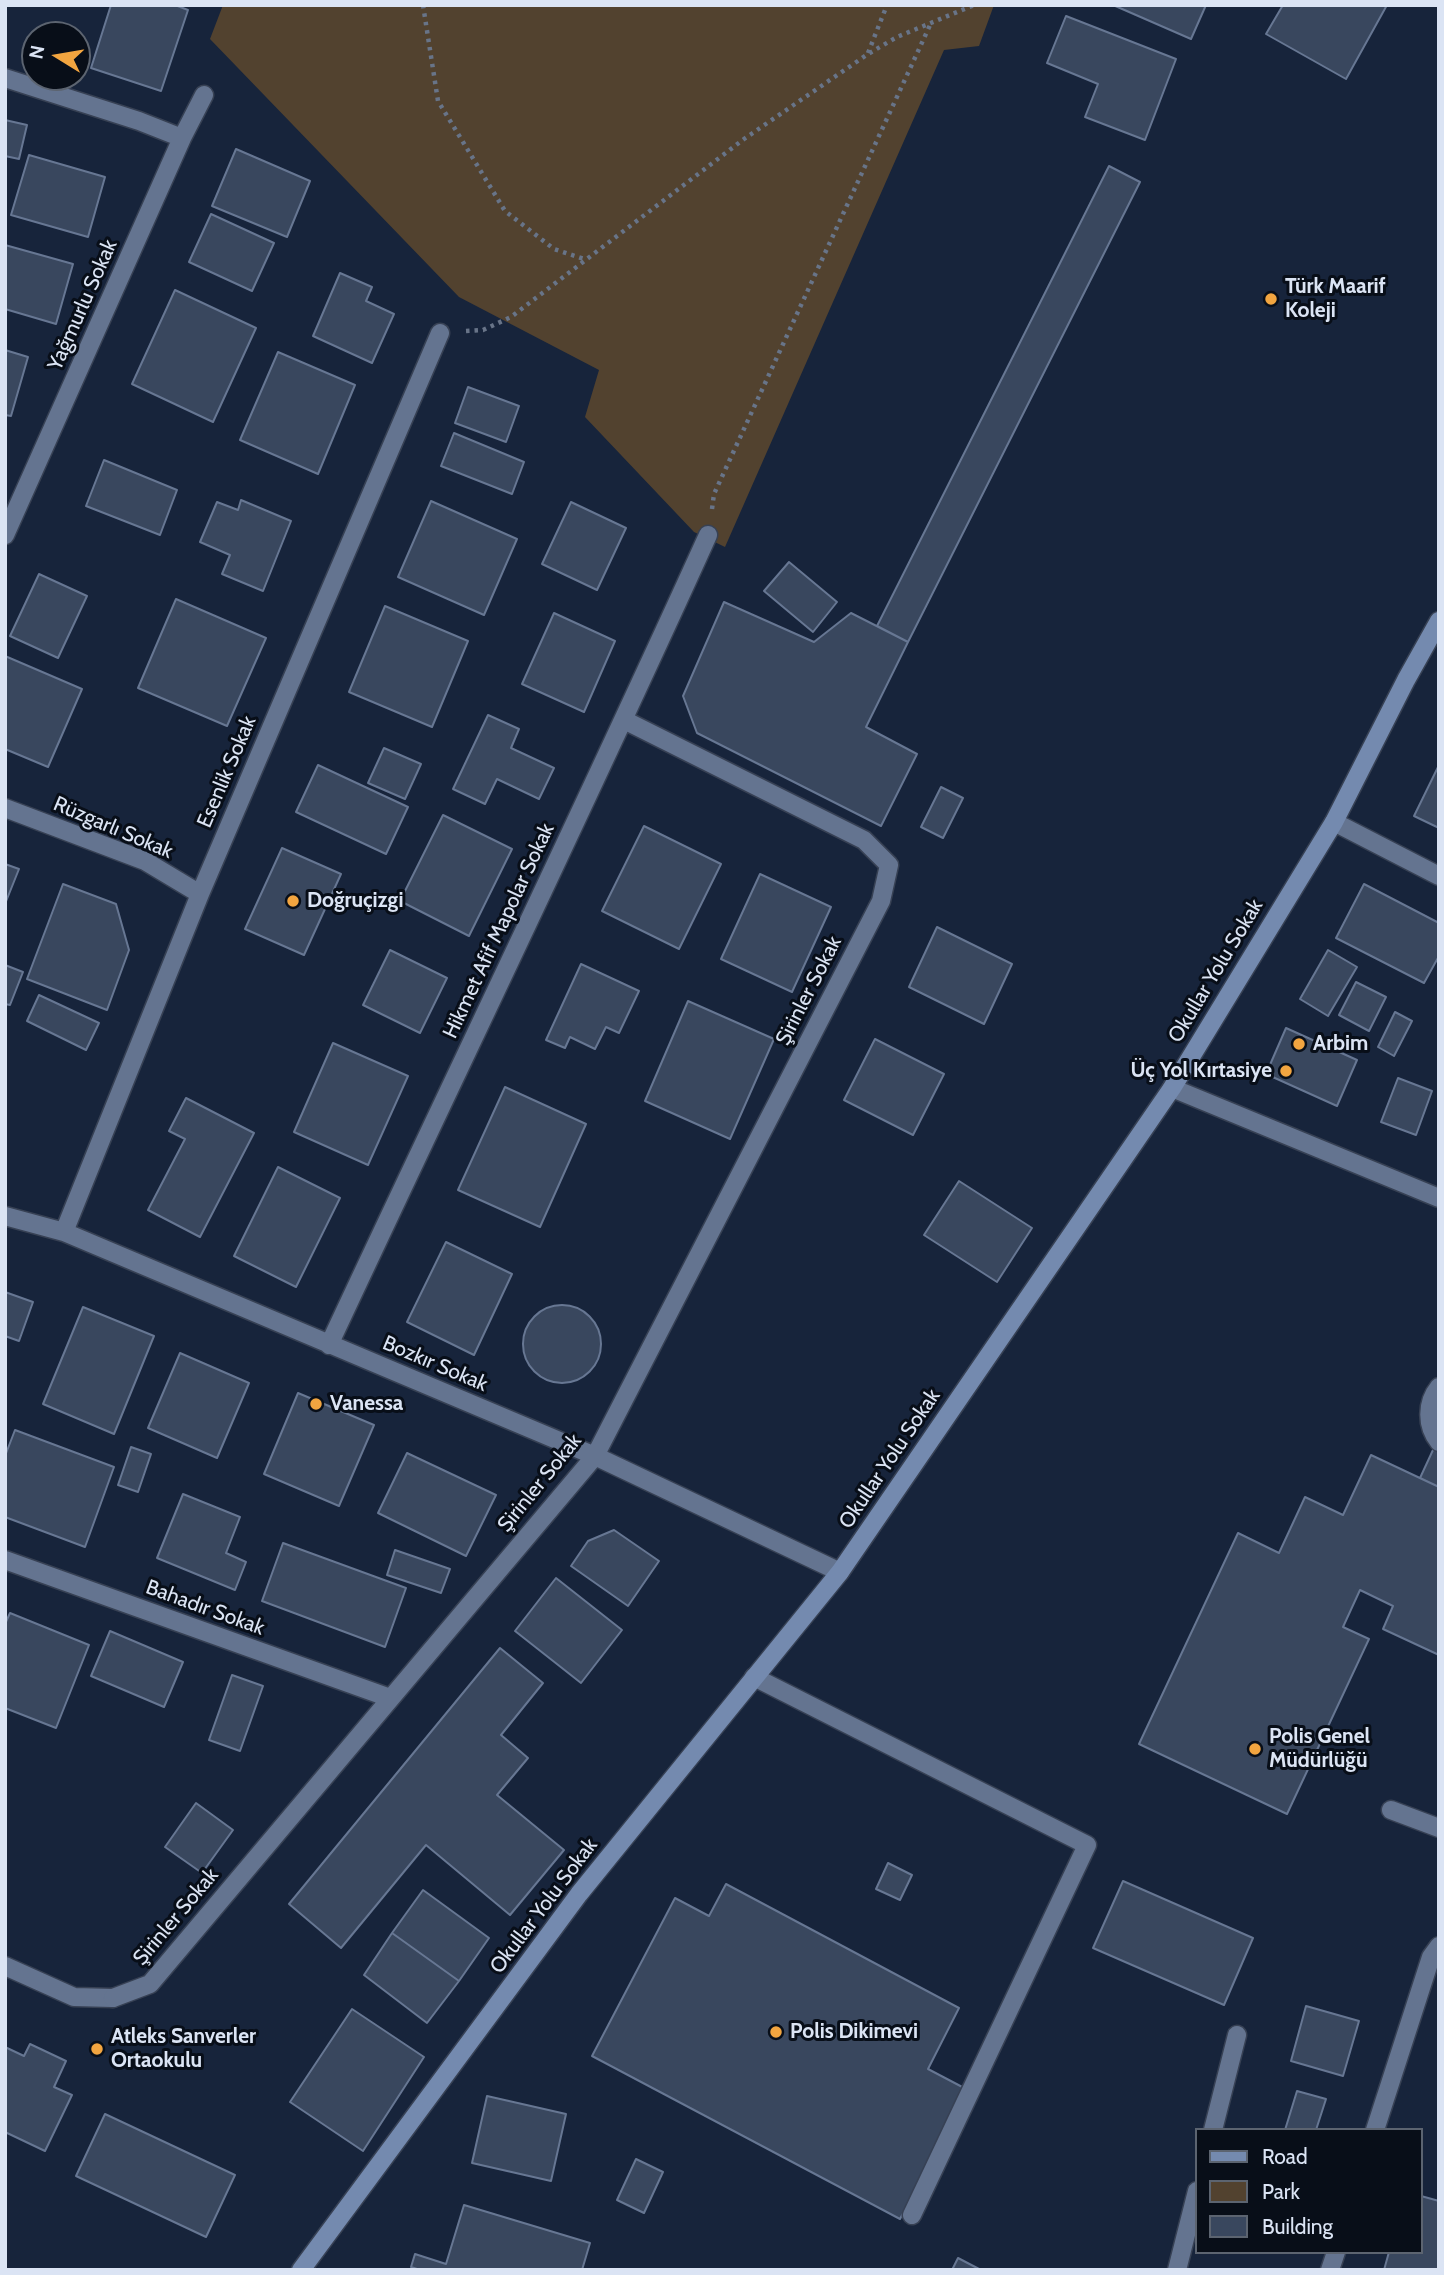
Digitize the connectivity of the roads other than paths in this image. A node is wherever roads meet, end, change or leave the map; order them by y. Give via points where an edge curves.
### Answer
1 (5, 78) edge
2 (204, 94) dead end
3 (182, 138) junction
4 (440, 333) road end
5 (5, 535) edge
6 (708, 536) road end
7 (1439, 621) edge
8 (624, 720) junction
9 (5, 808) edge
10 (1334, 822) junction
11 (1439, 876) edge
12 (200, 894) junction
13 (1172, 1088) junction
14 (1439, 1198) edge
15 (5, 1216) edge
16 (64, 1233) junction
17 (329, 1345) junction
18 (1439, 1387) edge
19 (1439, 1441) edge
20 (596, 1456) junction
21 (5, 1560) edge
22 (840, 1572) junction
23 (754, 1677) junction
24 (390, 1698) junction
25 (1391, 1810) dead end
26 (1439, 1828) edge
27 (1439, 1946) edge
28 (5, 1966) edge
29 (1237, 2035) dead end
30 (1214, 2128) edge
31 (1376, 2128) edge
32 (1196, 2195) edge
33 (912, 2215) dead end
34 (301, 2270) edge
35 (1177, 2270) edge

1 - 3 street
2 - 3 street, Yağmurlu Sokak
3 - 5 street, Yağmurlu Sokak
4 - 12 street, Esenlik Sokak
6 - 8 street, Hikmet Afif Mapolar Sokak
7 - 10 street, Okullar Yolu Sokak
8 - 17 street, Hikmet Afif Mapolar Sokak
8 - 20 street, Şirinler Sokak via 864,840 889,865 881,901
9 - 12 street, Rüzgarlı Sokak via 145,861
10 - 11 street
10 - 13 street, Okullar Yolu Sokak
12 - 16 street, Esenlik Sokak
13 - 14 street
13 - 22 street, Okullar Yolu Sokak
15 - 16 street, Bozkır Sokak
16 - 17 street, Bozkır Sokak
17 - 20 street, Bozkır Sokak
18 - 19 street via 1429,1407 1429,1422
20 - 22 street, Bozkır Sokak
20 - 24 street, Şirinler Sokak
21 - 24 street, Bahadır Sokak
22 - 23 street, Okullar Yolu Sokak
23 - 33 street via 1087,1845
23 - 34 street, Okullar Yolu Sokak via 579,1894
24 - 28 street, Şirinler Sokak via 150,1984 113,1998 74,1997
25 - 26 street
27 - 31 street via 1431,1957
29 - 30 street
32 - 35 street

